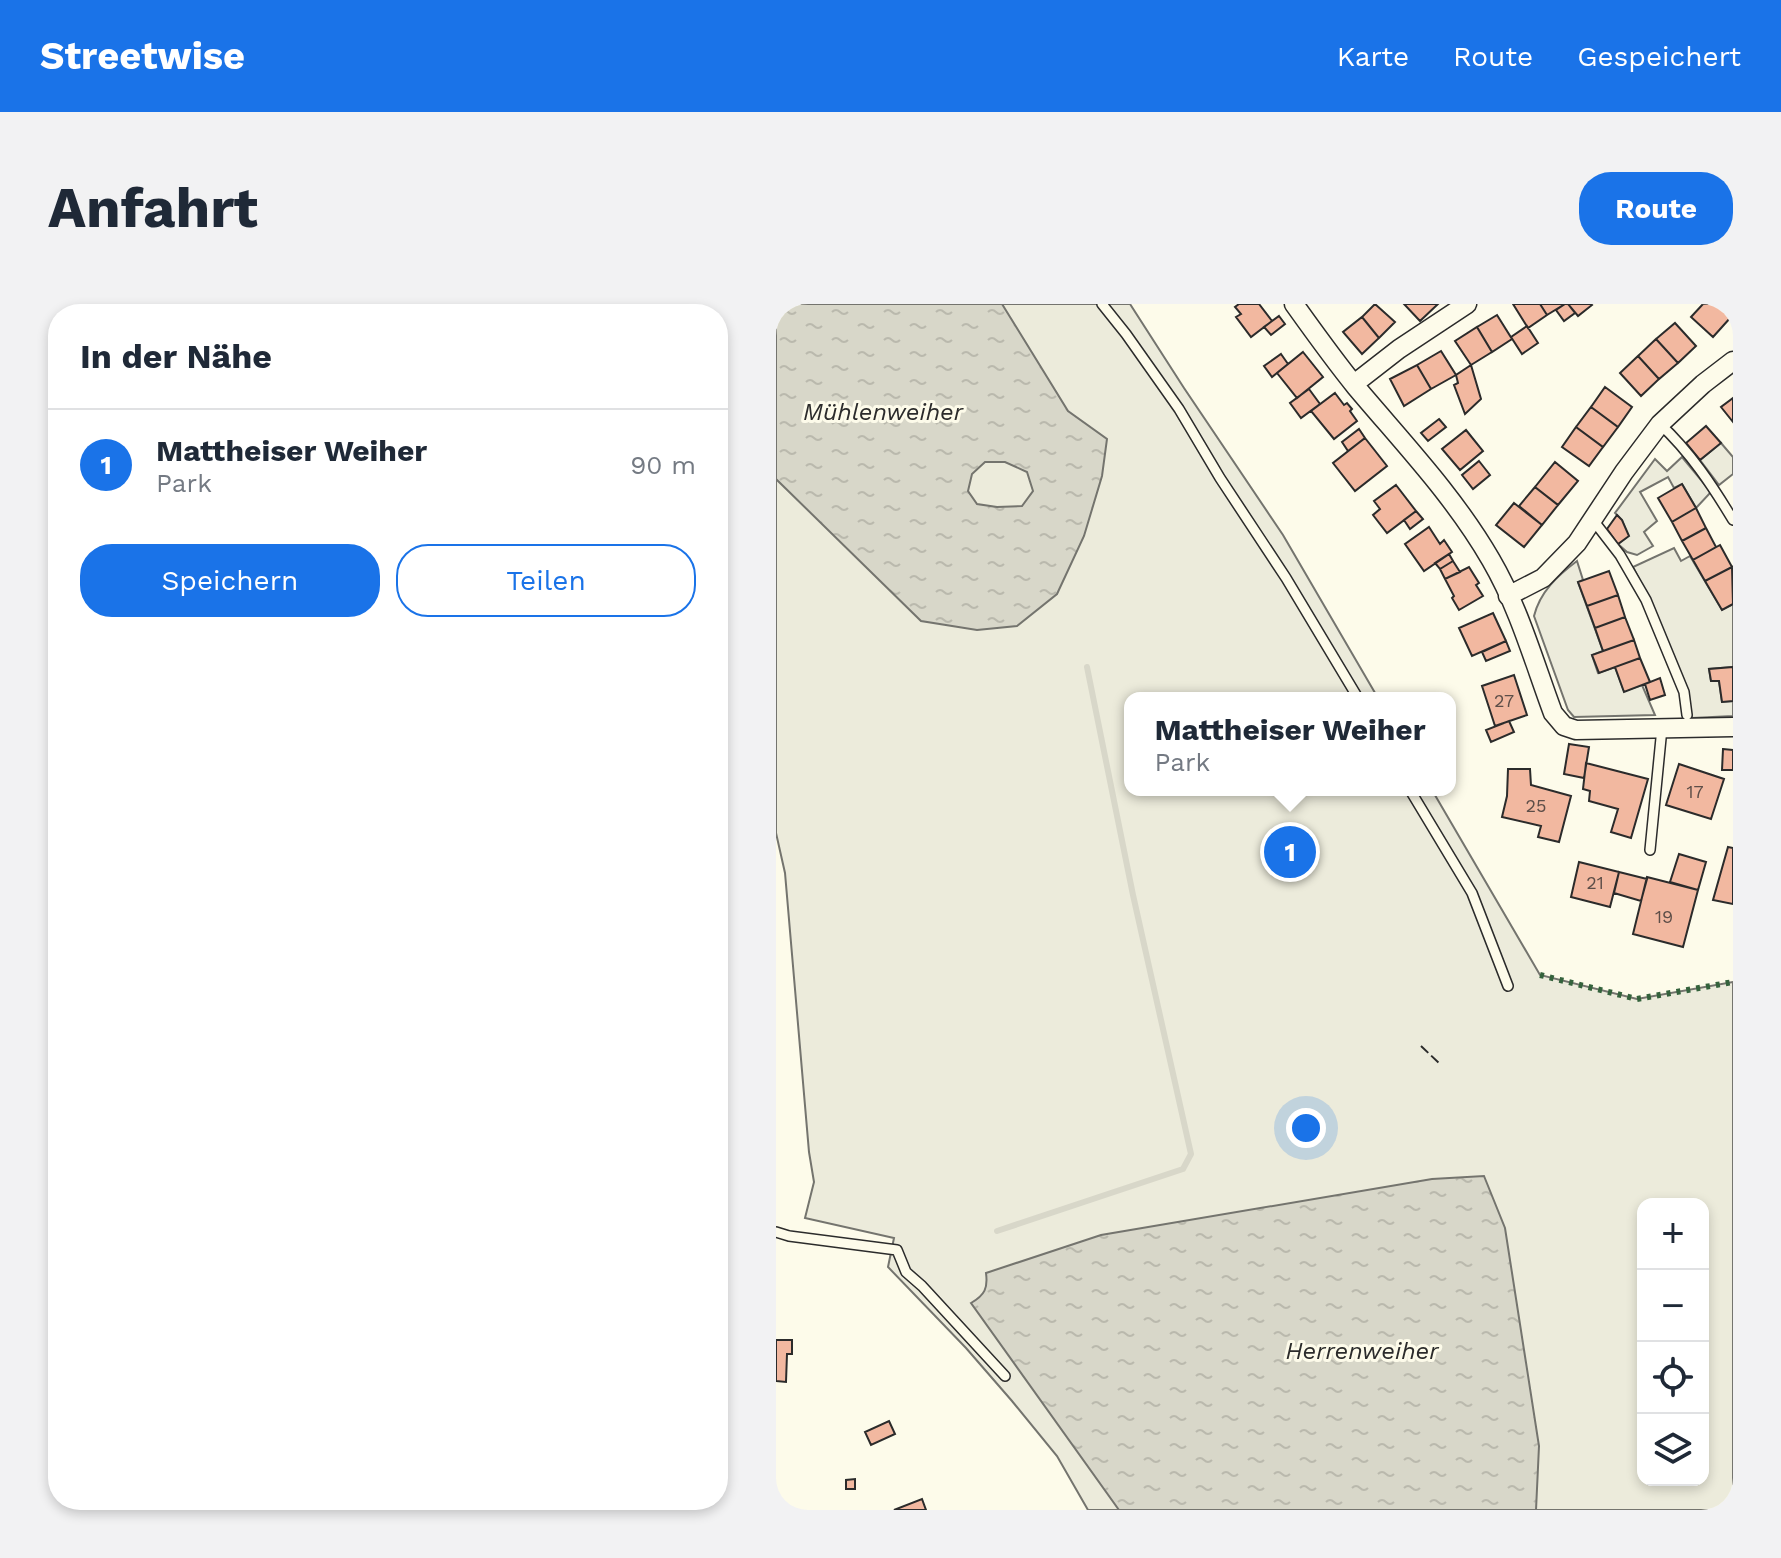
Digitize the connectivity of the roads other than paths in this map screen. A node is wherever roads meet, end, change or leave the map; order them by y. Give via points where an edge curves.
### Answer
1 (1102, 304) edge
2 (1294, 304) edge
3 (1467, 304) edge
4 (1733, 361) edge
5 (1354, 384) junction
6 (1660, 424) junction
7 (1593, 520) junction
8 (1733, 520) edge
9 (1508, 596) junction
10 (1354, 692) edge
11 (1687, 715) dead end
12 (1733, 727) edge
13 (1662, 728) junction
14 (1414, 796) edge
15 (1650, 850) dead end
16 (1508, 986) dead end
17 (776, 1232) edge
18 (1005, 1376) dead end

1 - 10 lane via 1179,409
2 - 5 street
3 - 5 street
4 - 6 street
5 - 9 street via 1457,505
6 - 7 street
6 - 8 lane via 1713,486
7 - 9 street via 1543,578
7 - 11 lane via 1646,600 1684,692
9 - 13 street via 1553,713 1564,726
12 - 13 street
13 - 15 lane
14 - 16 lane via 1472,893
17 - 18 lane via 897,1250 906,1272

